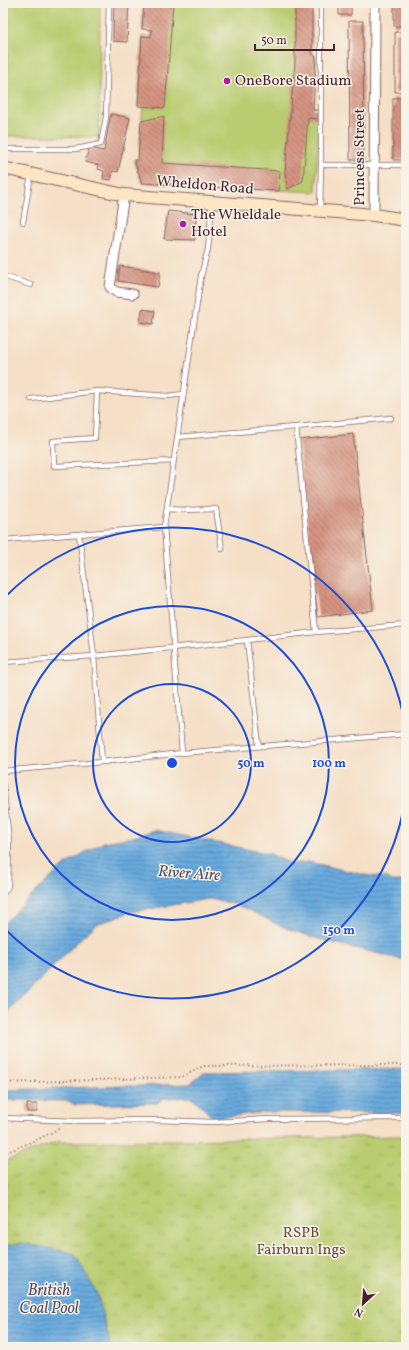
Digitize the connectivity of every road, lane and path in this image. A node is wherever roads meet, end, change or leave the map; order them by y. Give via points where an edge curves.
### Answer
1 (109, 3) edge
2 (321, 3) edge
3 (375, 3) edge
4 (3, 149) edge
5 (321, 165) junction
6 (374, 165) junction
7 (406, 165) edge
8 (3, 168) edge
9 (31, 175) junction
10 (124, 195) junction
11 (212, 203) junction
12 (320, 212) junction
13 (374, 215) junction
14 (406, 220) edge
15 (23, 222) dead end
16 (3, 276) edge
17 (31, 285) dead end
18 (133, 294) dead end
19 (97, 391) junction
20 (183, 394) junction
21 (31, 399) dead end
22 (391, 418) dead end
23 (296, 427) junction
24 (177, 437) junction
25 (174, 461) junction
26 (167, 509) junction
27 (164, 527) junction
28 (79, 534) junction
29 (5, 540) dead end
30 (222, 549) dead end
31 (406, 625) edge
32 (400, 626) junction
33 (406, 630) edge
34 (316, 632) junction
35 (247, 640) junction
36 (173, 648) junction
37 (94, 656) junction
38 (3, 662) edge
39 (406, 734) edge
40 (259, 746) junction
41 (182, 753) junction
42 (102, 762) junction
43 (3, 771) edge
44 (3, 784) edge
45 (3, 894) edge
46 (406, 1065) edge
47 (3, 1083) edge
48 (3, 1118) edge
49 (406, 1118) edge
50 (75, 1121) junction
51 (3, 1154) edge

1 - 4 lane via 106,117 101,144 76,149
2 - 5 lane
3 - 6 street, Princess Street
5 - 6 lane
5 - 12 lane
6 - 7 lane
6 - 13 street, Princess Street
8 - 9 street, Wheldon Road
9 - 10 street, Wheldon Road
9 - 15 lane
10 - 11 street, Wheldon Road
10 - 18 street via 110,287 116,292
11 - 12 street, Wheldon Road
11 - 20 lane via 208,248 201,276
12 - 13 street, Wheldon Road
13 - 14 street, Wheldon Road
16 - 17 lane
19 - 20 lane via 168,396
19 - 21 lane
19 - 25 lane via 94,438 54,441 54,466
20 - 24 lane
22 - 23 lane
23 - 24 lane
23 - 34 lane
24 - 25 lane
25 - 26 lane
26 - 27 lane
26 - 30 lane via 216,509
27 - 28 lane
27 - 36 lane
28 - 29 lane
28 - 37 lane
31 - 32 lane
32 - 33 lane
32 - 34 lane
34 - 35 lane
35 - 36 lane
35 - 40 lane
36 - 37 lane
36 - 41 lane
37 - 38 lane
37 - 42 lane
39 - 40 lane
40 - 41 lane
41 - 42 lane
42 - 43 lane
44 - 45 lane via 9,841 8,886
46 - 47 path via 202,1066 182,1077
48 - 50 lane
49 - 50 lane via 213,1122
50 - 51 path

